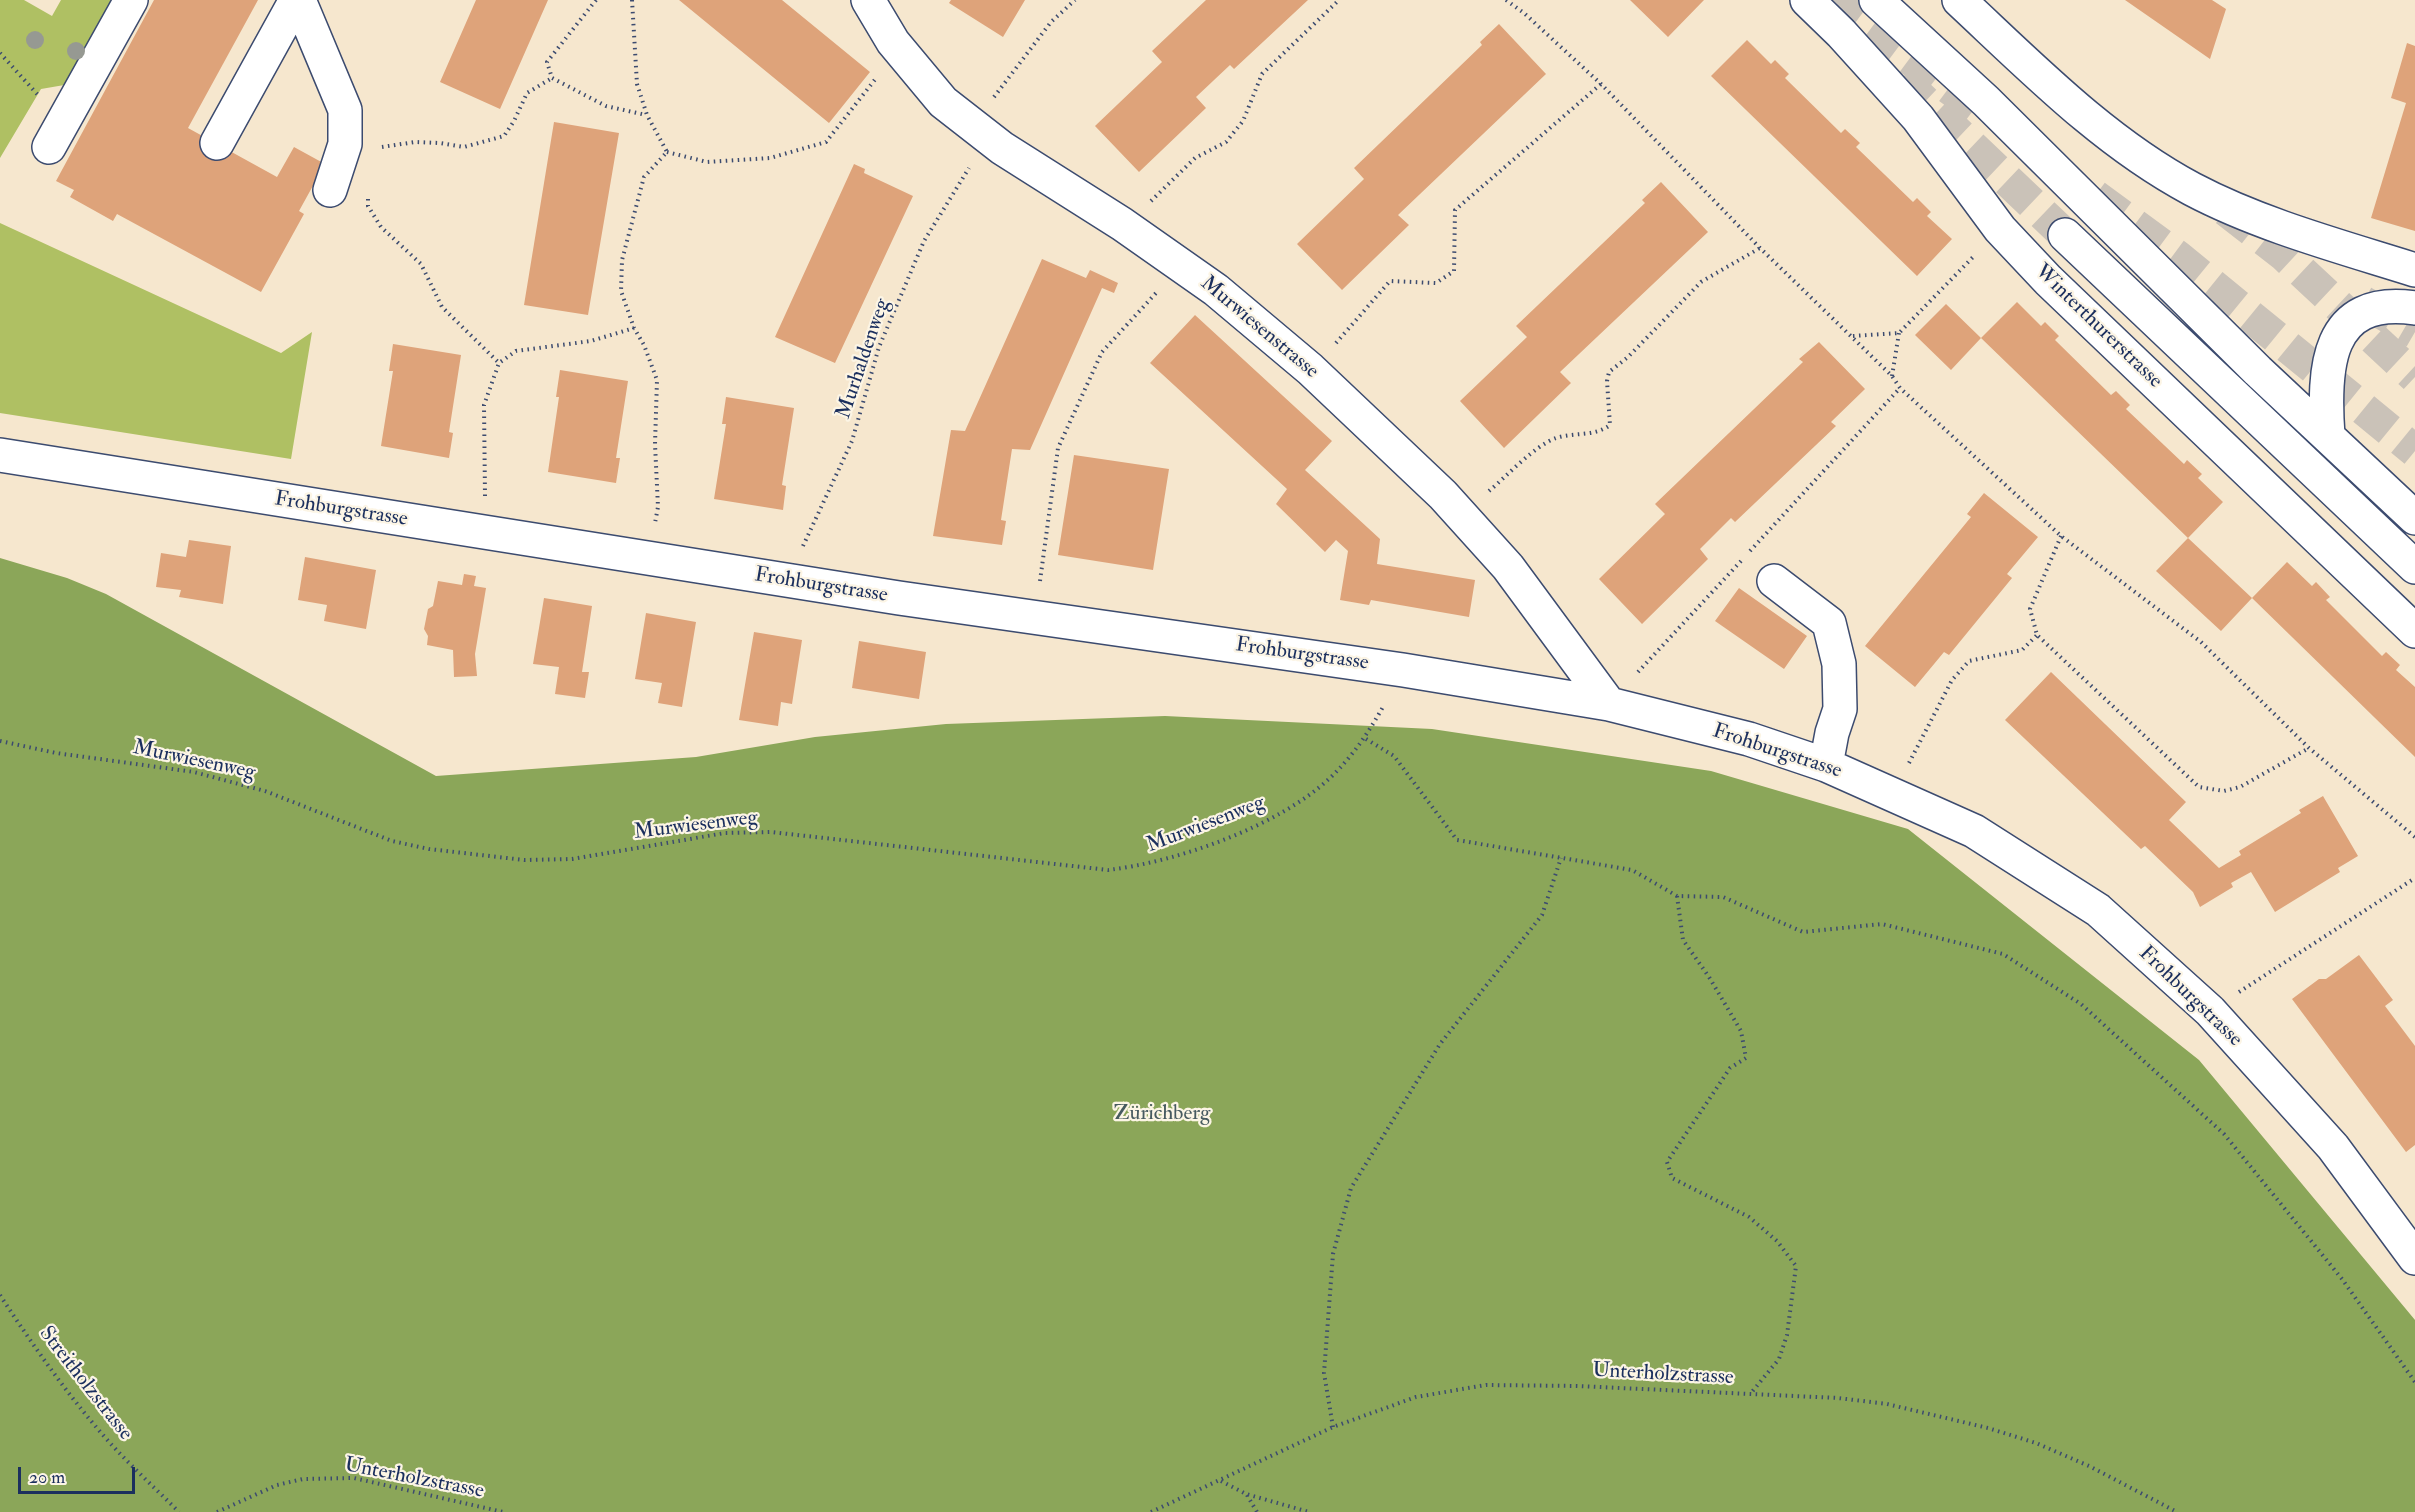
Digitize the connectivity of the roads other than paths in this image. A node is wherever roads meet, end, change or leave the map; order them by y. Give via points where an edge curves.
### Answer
1 (131, 0) edge
2 (298, 0) edge
3 (868, 0) edge
4 (1807, 0) edge
5 (1876, 0) edge
6 (1959, 0) edge
7 (217, 142) dead end
8 (48, 147) dead end
9 (330, 190) dead end
10 (2065, 235) tunnel mouth
11 (2415, 270) edge
12 (2415, 308) edge
13 (2328, 436) junction
14 (0, 455) edge
15 (2415, 518) edge
16 (2415, 567) edge
17 (1774, 581) dead end
18 (2415, 632) edge
19 (1609, 704) junction
20 (1826, 765) junction
21 (2415, 1258) edge

1 - 8 main road
2 - 7 main road
2 - 9 main road via 345,110 345,144
3 - 19 main road, Murwiesenstrasse via 893,42 943,102 1002,148 1122,224 1216,290 1310,369 1443,495 1514,574
4 - 18 main road, Winterthurerstrasse via 1918,118 2000,229 2048,280
5 - 13 main road via 1986,101
6 - 11 main road via 2117,142 2192,189 2334,245
10 - 16 main road
12 - 13 main road via 2395,305 2368,312 2343,328 2333,346 2328,372
13 - 15 main road
14 - 19 main road, Frohburgstrasse via 898,598 1403,670
17 - 20 main road via 1829,623 1839,664 1840,709
19 - 20 main road, Frohburgstrasse via 1749,739
20 - 21 main road, Frohburgstrasse via 1974,831 2098,910 2210,1011 2333,1146

